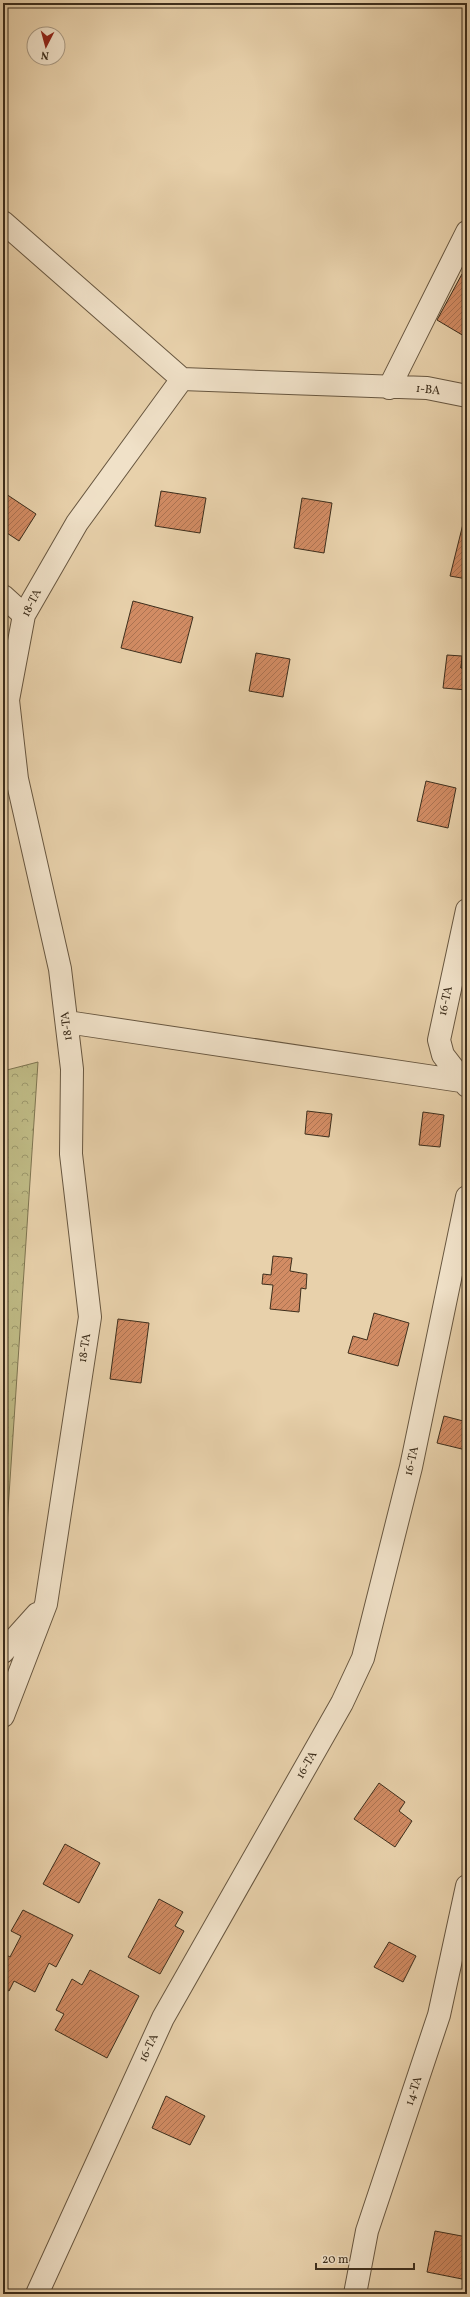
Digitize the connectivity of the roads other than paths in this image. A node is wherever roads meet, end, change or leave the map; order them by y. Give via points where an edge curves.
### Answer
1 (3, 222) edge
2 (467, 232) edge
3 (182, 379) junction
4 (389, 388) junction
5 (467, 396) edge
6 (3, 596) edge
7 (24, 615) junction
8 (467, 910) edge
9 (67, 1022) junction
10 (464, 1083) edge
11 (467, 1197) edge
12 (46, 1604) junction
13 (3, 1652) edge
14 (3, 1716) edge
15 (467, 1886) edge
16 (37, 2294) edge
17 (355, 2294) edge

1 - 3 street
2 - 4 street
3 - 4 street, 1-ВА
3 - 7 street, 18-ТА via 77,523
4 - 5 street, 1-ВА via 427,388
6 - 7 street
7 - 9 street, 18-ТА via 8,700 17,779 60,969
8 - 10 street, 16-ТА via 439,1040 443,1054
9 - 10 street
9 - 12 street, 18-ТА via 72,1069 72,1154 90,1317
11 - 16 street, 16-ТА via 411,1467 363,1658 342,1703 163,2018
12 - 13 street
12 - 14 street, 18-ТА
15 - 17 street, 14-ТА via 439,2015 367,2231

